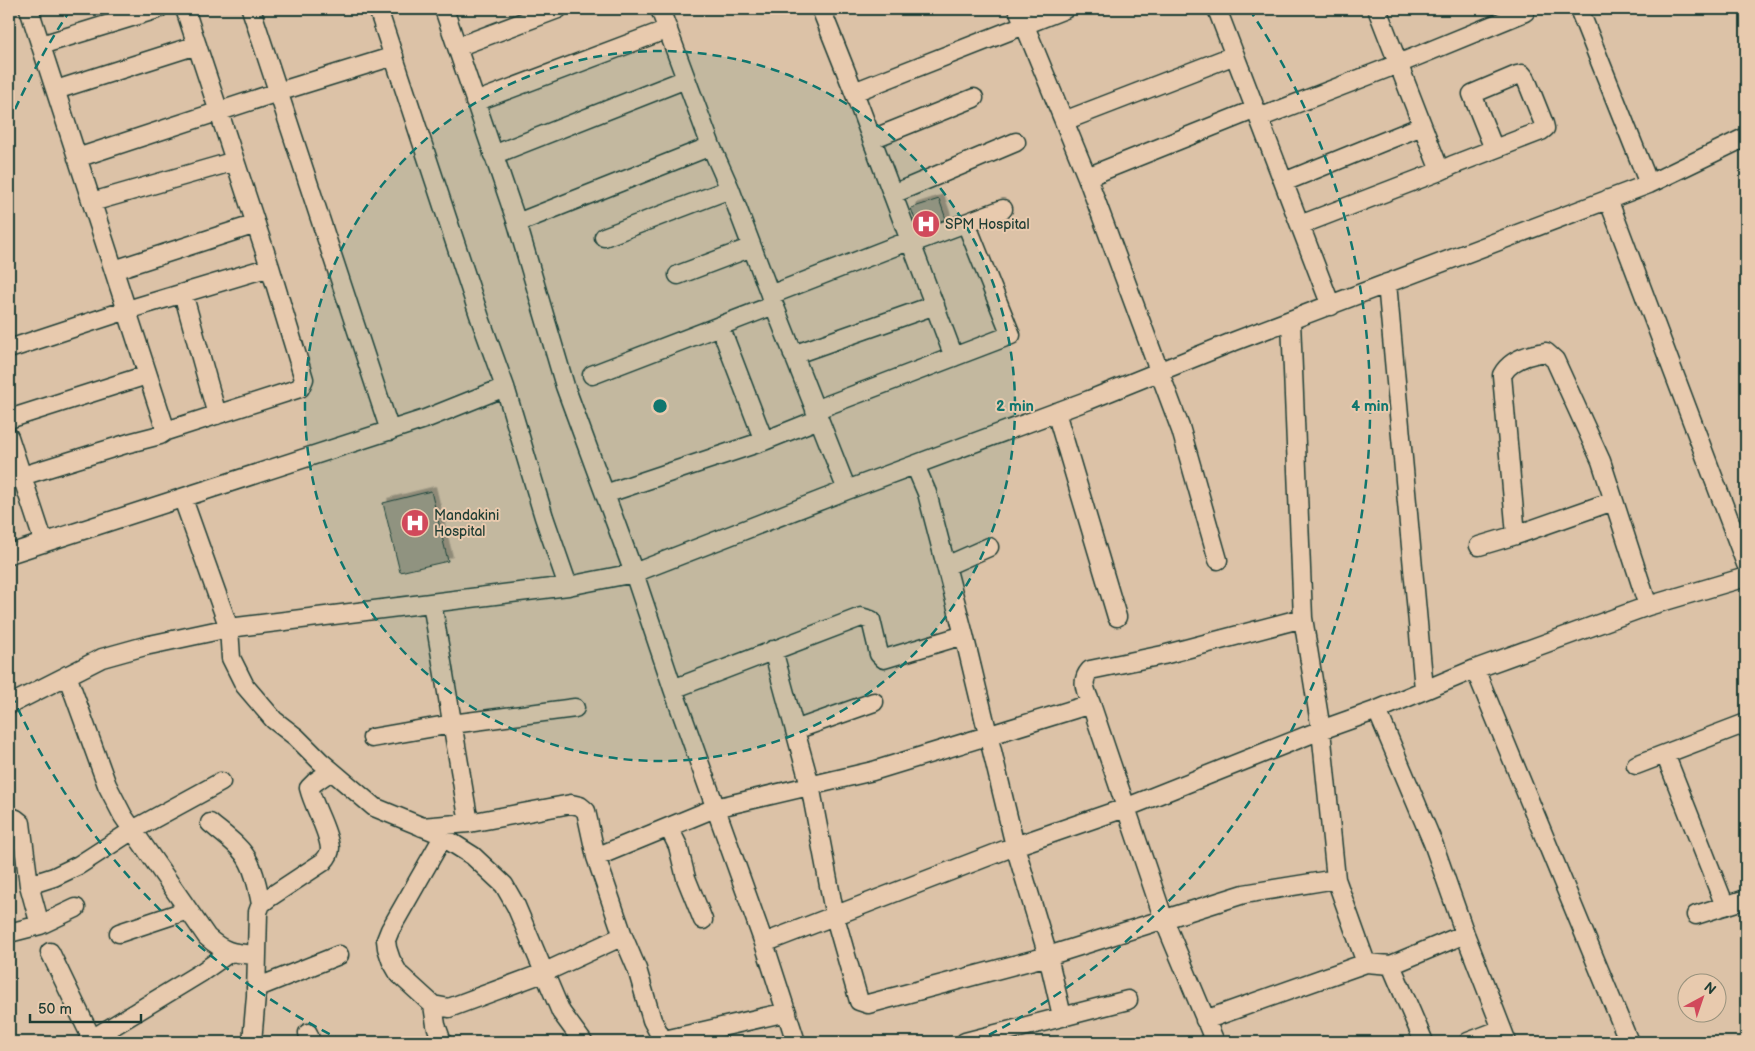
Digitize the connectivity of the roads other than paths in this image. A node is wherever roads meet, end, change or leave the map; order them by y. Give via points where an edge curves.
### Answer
1 (29, 9) edge
2 (158, 9) edge
3 (185, 9) edge
4 (251, 9) edge
5 (378, 9) edge
6 (444, 9) edge
7 (558, 9) edge
8 (660, 9) edge
9 (821, 9) edge
10 (1065, 9) edge
11 (1217, 9) edge
12 (1377, 9) edge
13 (1579, 9) edge
14 (1526, 12) dead end
15 (1021, 16) edge
16 (668, 29) junction
17 (41, 45) junction
18 (197, 46) junction
19 (457, 48) junction
20 (1235, 55) junction
21 (394, 56) junction
22 (1398, 64) junction
23 (686, 79) junction
24 (56, 90) junction
25 (278, 92) junction
26 (854, 92) junction
27 (974, 98) dead end
28 (474, 102) junction
29 (219, 112) junction
30 (1257, 113) junction
31 (1064, 121) junction
32 (1422, 126) junction
33 (1746, 137) edge
34 (872, 139) junction
35 (1016, 142) dead end
36 (712, 146) junction
37 (1494, 149) junction
38 (493, 155) junction
39 (77, 158) junction
40 (235, 162) junction
41 (1440, 171) junction
42 (1087, 177) junction
43 (1284, 182) junction
44 (1649, 184) junction
45 (730, 189) junction
46 (893, 194) junction
47 (1608, 199) junction
48 (92, 202) junction
49 (1003, 209) dead end
50 (517, 223) junction
51 (966, 223) junction
52 (256, 224) junction
53 (1300, 225) junction
54 (604, 237) dead end
55 (911, 242) junction
56 (752, 248) junction
57 (270, 267) junction
58 (114, 270) junction
59 (678, 275) dead end
60 (1387, 284) junction
61 (184, 293) junction
62 (772, 300) junction
63 (935, 305) junction
64 (1331, 306) junction
65 (127, 310) junction
66 (1290, 321) junction
67 (720, 326) junction
68 (9, 349) edge
69 (793, 355) junction
70 (954, 357) junction
71 (1158, 372) junction
72 (147, 375) junction
73 (592, 376) dead end
74 (505, 387) junction
75 (1056, 412) junction
76 (817, 414) junction
77 (217, 415) junction
78 (9, 419) edge
79 (166, 431) junction
80 (390, 431) junction
81 (9, 437) edge
82 (764, 442) junction
83 (915, 466) junction
84 (16, 478) edge
85 (847, 490) junction
86 (605, 494) junction
87 (183, 499) junction
88 (1613, 501) junction
89 (1516, 535) junction
90 (44, 543) junction
91 (1479, 546) dead end
92 (990, 548) dead end
93 (9, 554) edge
94 (1218, 560) dead end
95 (1746, 564) edge
96 (946, 566) junction
97 (634, 573) junction
98 (1746, 577) edge
99 (568, 586) junction
100 (432, 603) junction
101 (1648, 606) junction
102 (1118, 617) dead end
103 (1303, 618) junction
104 (229, 628) junction
105 (964, 635) junction
106 (774, 650) junction
107 (1475, 669) junction
108 (67, 675) junction
109 (674, 689) junction
110 (1424, 689) junction
111 (874, 702) dead end
112 (1090, 704) junction
113 (9, 705) edge
114 (574, 708) dead end
115 (1377, 710) junction
116 (1746, 723) edge
117 (452, 724) junction
118 (795, 730) junction
119 (1321, 730) junction
120 (988, 735) junction
121 (372, 738) dead end
122 (1665, 754) junction
123 (1636, 765) dead end
124 (332, 771) junction
125 (221, 782) dead end
126 (810, 785) junction
127 (715, 808) junction
128 (1125, 808) junction
129 (9, 816) edge
130 (210, 823) dead end
131 (469, 823) junction
132 (422, 827) junction
133 (669, 828) junction
134 (133, 830) junction
135 (443, 837) junction
136 (1015, 846) junction
137 (596, 857) junction
138 (1336, 879) junction
139 (29, 885) junction
140 (1746, 899) edge
141 (261, 904) junction
142 (1725, 906) junction
143 (76, 908) dead end
144 (188, 910) junction
145 (1696, 915) dead end
146 (836, 917) junction
147 (703, 920) dead end
148 (1164, 920) junction
149 (40, 925) junction
150 (9, 933) edge
151 (119, 933) dead end
152 (1465, 934) junction
153 (623, 936) junction
154 (764, 943) junction
155 (50, 952) dead end
156 (229, 952) junction
157 (256, 954) junction
158 (339, 955) dead end
159 (1048, 956) junction
160 (1366, 964) junction
161 (1391, 965) junction
162 (543, 974) junction
163 (256, 988) junction
164 (1128, 1000) dead end
165 (433, 1005) junction
166 (787, 1012) junction
167 (1062, 1016) junction
168 (1205, 1020) junction
169 (1504, 1036) edge
170 (90, 1041) edge
171 (252, 1042) edge
172 (442, 1042) edge
173 (584, 1042) edge
174 (796, 1042) edge
175 (965, 1042) edge
176 (1215, 1042) edge
177 (1424, 1042) edge
178 (1468, 1042) edge
179 (1629, 1042) edge

1 - 17 street
2 - 17 street
3 - 18 street
4 - 25 street
5 - 21 street
6 - 19 street
7 - 19 street
8 - 16 street
9 - 26 street
10 - 15 street
11 - 20 street
12 - 22 street
13 - 44 street
14 - 22 street
15 - 26 street
15 - 31 street
16 - 23 street
16 - 28 street
17 - 24 street
18 - 24 street
18 - 29 street
19 - 28 street
20 - 30 street
20 - 31 street
21 - 25 street
21 - 74 street
22 - 30 street
22 - 32 street
23 - 36 street
23 - 38 street
24 - 39 street
25 - 29 street
25 - 80 street
26 - 34 street
27 - 34 street
28 - 38 street
29 - 39 street
29 - 40 street
30 - 42 street
30 - 43 street
31 - 42 street
32 - 41 street
32 - 43 street
33 - 44 street
34 - 46 street
35 - 46 street
36 - 45 street
36 - 50 street
37 - 37 street via 1544,128 1522,74 1472,94
37 - 41 street
38 - 50 street
39 - 48 street
40 - 48 street
40 - 52 street
41 - 53 street
42 - 71 street
43 - 53 street
44 - 47 street
45 - 54 street
45 - 56 street
46 - 55 street
47 - 60 street
47 - 95 street
48 - 58 street
49 - 51 street
50 - 86 street via 565,386
51 - 55 street
51 - 70 street via 1011,335
52 - 57 street
52 - 58 street
53 - 64 street
55 - 62 street
55 - 63 street
56 - 59 street
56 - 62 street
57 - 61 street
57 - 77 street via 304,379 300,388
58 - 65 street
60 - 64 street
60 - 110 street
61 - 65 street
61 - 77 street
62 - 67 street
62 - 69 street
63 - 69 street
63 - 70 street
64 - 66 street
65 - 68 street
65 - 72 street
66 - 71 street
66 - 103 street
67 - 73 street
67 - 82 street
69 - 76 street
70 - 76 street
71 - 75 street
71 - 94 street via 1181,430
72 - 78 street
72 - 79 street
74 - 80 street
74 - 99 street
75 - 83 street
75 - 102 street
76 - 82 street
76 - 85 street
77 - 79 street
79 - 84 street
80 - 87 street
81 - 84 street
82 - 86 street
83 - 85 street
83 - 96 street via 927,493
84 - 90 street
85 - 97 street
86 - 97 street
87 - 90 street
87 - 104 street
88 - 89 street
88 - 89 street via 1601,461 1554,360 1546,352 1532,354 1505,369 1502,376
88 - 101 street
89 - 91 street
90 - 93 street
92 - 96 street
96 - 105 street
97 - 99 street
97 - 109 street
98 - 101 street
99 - 100 street
100 - 104 street
100 - 117 street
101 - 107 street
103 - 112 street via 1163,655 1090,670 1084,682
103 - 119 street
104 - 108 street via 102,658
104 - 124 street via 231,658 245,686 274,720
105 - 106 street via 884,659 879,654 871,620 861,617
105 - 120 street
106 - 109 street
106 - 118 street
107 - 110 street
107 - 179 street
108 - 113 street
108 - 134 street via 108,785 122,816
109 - 127 street
110 - 115 street
111 - 118 street
112 - 120 street
112 - 128 street
114 - 117 street
115 - 119 street
115 - 152 street via 1433,843
116 - 122 street
117 - 121 street
117 - 131 street
118 - 126 street
119 - 128 street
119 - 138 street
120 - 126 street via 873,771
120 - 136 street
122 - 123 street
122 - 142 street
124 - 132 street via 374,807
124 - 141 street via 309,788 330,849 328,857
125 - 134 street
126 - 127 street
126 - 146 street
127 - 133 street
127 - 154 street
128 - 136 street
128 - 148 street
129 - 139 street via 21,823
130 - 141 street via 242,850 249,861
131 - 132 street
131 - 137 street via 571,804 580,806 586,811
132 - 135 street
133 - 137 street
133 - 147 street
134 - 139 street via 79,865
134 - 144 street
135 - 162 street via 473,856 504,884
135 - 165 street via 386,940 391,960 400,974
136 - 146 street
136 - 159 street
137 - 153 street
138 - 148 street via 1244,894
138 - 160 street
139 - 149 street
140 - 142 street
141 - 157 street
142 - 145 street
143 - 149 street
144 - 151 street
144 - 156 street via 207,937
146 - 154 street
146 - 159 street via 859,1001 868,1004
148 - 159 street
148 - 168 street
149 - 150 street
152 - 161 street
152 - 169 street
153 - 162 street
153 - 166 street via 661,1037 668,1039
154 - 166 street
155 - 170 street
156 - 157 street
156 - 170 street
157 - 163 street
158 - 163 street
159 - 167 street
160 - 161 street
160 - 168 street
161 - 177 street
162 - 165 street via 449,1008
162 - 173 street via 561,1012
163 - 171 street
164 - 167 street
165 - 172 street
166 - 174 street
167 - 175 street
168 - 176 street
169 - 178 street

